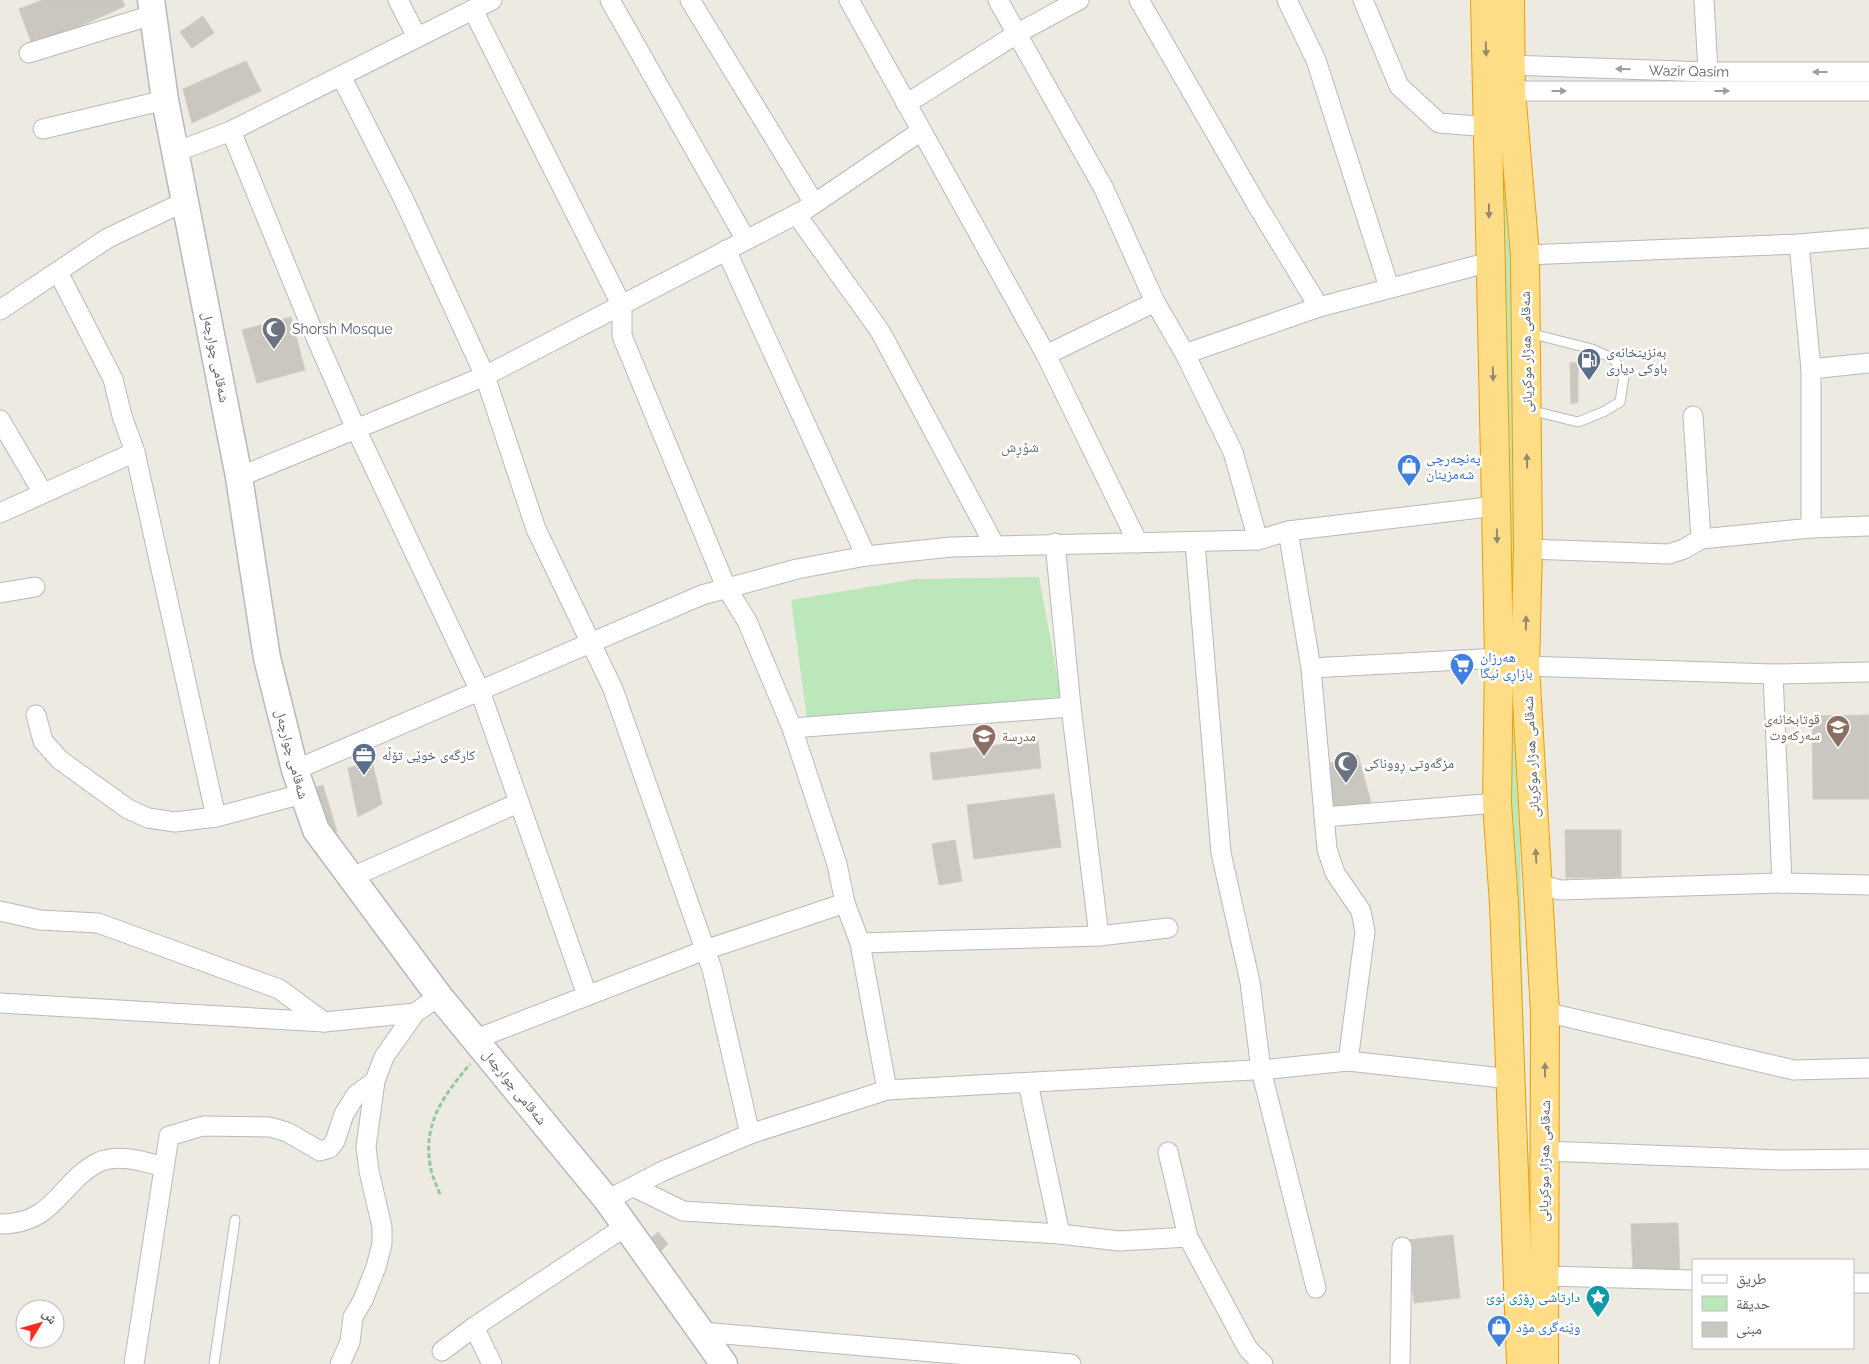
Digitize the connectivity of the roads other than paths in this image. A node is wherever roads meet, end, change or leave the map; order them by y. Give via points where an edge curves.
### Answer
1 (398, 0) edge
2 (492, 0) edge
3 (610, 0) edge
4 (690, 0) edge
5 (849, 0) edge
6 (998, 0) edge
7 (1079, 0) edge
8 (1139, 0) edge
9 (1286, 0) edge
10 (1363, 0) edge
11 (1485, 0) edge
12 (1510, 0) edge
13 (1704, 0) edge
14 (150, 5) edge
15 (473, 10) junction
16 (1018, 33) junction
17 (417, 37) junction
18 (29, 52) dead end
19 (1708, 72) junction
20 (1869, 72) edge
21 (341, 76) junction
22 (1510, 78) junction
23 (1869, 92) edge
24 (165, 100) junction
25 (906, 104) junction
26 (1489, 128) junction
27 (43, 129) dead end
28 (231, 131) junction
29 (920, 131) junction
30 (176, 152) junction
31 (186, 201) junction
32 (814, 203) junction
33 (796, 214) junction
34 (1869, 238) edge
35 (746, 240) junction
36 (1799, 244) junction
37 (726, 250) junction
38 (1524, 255) junction
39 (1490, 262) junction
40 (58, 272) junction
41 (1389, 287) junction
42 (1155, 302) junction
43 (622, 306) junction
44 (1319, 307) junction
45 (0, 310) edge
46 (1525, 332) junction
47 (1185, 354) junction
48 (1046, 355) junction
49 (1869, 363) edge
50 (1811, 369) junction
51 (485, 376) junction
52 (1526, 410) junction
53 (1693, 416) dead end
54 (0, 420) edge
55 (356, 429) junction
56 (135, 452) junction
57 (239, 477) junction
58 (43, 493) junction
59 (1496, 506) junction
60 (0, 513) edge
61 (1869, 526) edge
62 (1812, 528) junction
63 (1288, 531) junction
64 (1700, 539) junction
65 (1258, 540) junction
66 (1055, 543) junction
67 (1138, 543) junction
68 (1195, 543) junction
69 (995, 546) junction
70 (1528, 549) junction
71 (866, 556) junction
72 (35, 587) dead end
73 (726, 587) junction
74 (0, 593) edge
75 (589, 642) junction
76 (1499, 658) junction
77 (1526, 666) junction
78 (1311, 668) junction
79 (1869, 672) edge
80 (1773, 674) junction
81 (480, 691) junction
82 (1071, 708) junction
83 (36, 715) dead end
84 (792, 728) junction
85 (298, 782) junction
86 (518, 803) junction
87 (1497, 803) junction
88 (216, 817) junction
89 (1324, 817) junction
90 (350, 878) junction
91 (1782, 883) junction
92 (1538, 884) junction
93 (1869, 885) edge
94 (845, 903) junction
95 (0, 912) edge
96 (1168, 928) dead end
97 (1099, 936) junction
98 (860, 943) junction
99 (705, 950) junction
100 (586, 995) junction
101 (439, 996) junction
102 (0, 1004) edge
103 (1545, 1012) junction
104 (415, 1013) junction
105 (324, 1022) junction
106 (480, 1044) junction
107 (1348, 1061) junction
108 (1869, 1068) edge
109 (1261, 1070) junction
110 (1510, 1079) junction
111 (375, 1081) junction
112 (1028, 1083) junction
113 (887, 1090) junction
114 (750, 1134) junction
115 (1168, 1152) dead end
116 (1869, 1159) edge
117 (1544, 1162) junction
118 (164, 1167) junction
119 (1513, 1178) junction
120 (634, 1186) junction
121 (607, 1200) junction
122 (235, 1220) dead end
123 (0, 1224) edge
124 (626, 1226) junction
125 (1543, 1226) junction
126 (1516, 1227) junction
127 (1060, 1234) junction
128 (1188, 1237) junction
129 (1402, 1247) dead end
130 (1545, 1276) junction
131 (1692, 1280) edge
132 (1869, 1283) edge
133 (1854, 1284) edge
134 (1316, 1288) dead end
135 (474, 1327) junction
136 (702, 1332) junction
137 (442, 1351) dead end
138 (134, 1364) edge
139 (214, 1364) edge
140 (340, 1364) edge
141 (492, 1364) edge
142 (724, 1364) edge
143 (1071, 1364) edge
144 (1263, 1364) edge
145 (1400, 1364) edge
146 (1521, 1364) edge
147 (1544, 1364) edge

1 - 17 street
2 - 15 street
3 - 35 street
4 - 32 street
5 - 25 street
6 - 16 street
7 - 16 street
8 - 44 street
9 - 41 street via 1316,60
10 - 26 street via 1399,86 1439,123
11 -> 26 highway, شەقامی ھەژار موکریانی
12 - 22 highway, شەقامی ھەژار موکریانی
13 - 19 street
14 - 18 street
14 - 24 main road, شەقامی چوارچەل
15 - 17 street
15 - 43 street
16 - 25 street
16 - 42 street via 1104,189
17 - 21 street
20 -> 19 street, Wazir Qasim
19 -> 22 street, Wazir Qasim
21 - 28 street
21 - 51 street via 404,200
22 -> 23 street, Wazir Qasim
22 - 38 highway, شەقامی ھەژار موکریانی
24 - 27 street
24 - 30 main road, شەقامی چوارچەل
25 - 29 street
26 -> 39 highway, شەقامی ھەژار موکریانی
28 - 30 street
28 - 55 street
29 - 32 street
29 - 48 street
30 - 31 main road, شەقامی چوارچەل
31 - 40 street via 108,238
31 - 57 main road, شەقامی چوارچەل
32 - 33 street
33 - 35 street
33 - 69 street via 880,331
34 - 36 street
35 - 37 street
36 - 38 street
36 - 50 street
37 - 43 street
37 - 71 street
38 - 46 highway, شەقامی ھەژار موکریانی
39 - 41 street
39 -> 59 highway, شەقامی ھەژار موکریانی
40 - 45 street
40 - 56 street via 113,379
41 - 44 street
42 - 47 street
42 - 48 street
43 - 51 street
43 - 73 street via 622,336
44 - 47 street
46 - 52 highway, شەقامی ھەژار موکریانی
46 - 52 lane via 1592,349 1614,359 1624,376 1620,402 1578,422
47 - 65 street via 1233,452
48 - 67 street
49 - 50 street
50 - 62 street
51 - 55 street
51 - 75 street via 536,529
70 -> 52 highway, شەقامی ھەژار موکریانی
53 - 64 street
54 - 58 street
55 - 57 street
55 - 81 street
56 - 58 street
56 - 88 street
57 - 85 main road, شەقامی چوارچەل via 267,658
58 - 60 street
59 - 63 street
59 -> 76 highway, شەقامی ھەژار موکریانی
61 - 62 street
62 - 64 street
63 - 65 street
63 - 78 street
64 - 70 street via 1669,554
65 - 68 street
66 - 67 street
66 - 69 street
66 - 82 street
67 - 68 street
68 - 109 street via 1221,853 1250,982
69 - 71 street
77 -> 70 highway, شەقامی ھەژار موکریانی
71 - 73 street
72 - 74 street
73 - 75 street
73 - 84 street via 746,620
75 - 81 street
75 - 99 street via 612,689
76 - 78 street
76 - 87 highway, شەقامی ھەژار موکریانی
77 - 80 street
92 -> 77 highway, شەقامی ھەژار موکریانی
78 - 89 street
79 - 80 street
80 - 91 street
81 - 85 street
81 - 86 street
82 - 84 street
82 - 97 street
83 - 88 street via 43,741 60,760 128,809 148,818 175,822
84 - 94 street via 837,864
85 - 88 street
85 - 90 main road, شەقامی چوارچەل via 316,830
86 - 90 street
86 - 100 street
87 - 89 street
87 - 110 highway, شەقامی ھەژار موکریانی
89 - 107 street via 1327,849 1335,873 1361,911 1365,932
90 - 101 main road, شەقامی چوارچەل
91 - 92 street via 1560,890
91 - 93 street
92 - 103 highway, شەقامی ھەژار موکریانی
94 - 98 street
94 - 99 street
95 - 105 street via 40,920 98,923 279,989
96 - 97 street
97 - 98 street
98 - 113 street
99 - 100 street
99 - 114 street
100 - 106 street
101 - 104 street
101 - 106 main road, شەقامی چوارچەل
102 - 105 street
103 - 108 street via 1794,1070
117 -> 103 highway, شەقامی ھەژار موکریانی
104 - 105 street
104 - 111 street via 384,1057
106 - 121 main road, شەقامی چوارچەل
107 - 109 street
107 - 110 street
109 - 112 street
109 - 134 street
110 - 119 highway, شەقامی ھەژار موکریانی
111 - 118 street via 356,1095 330,1148 320,1151 287,1132 270,1127 203,1126 169,1136
111 - 140 street via 366,1147 382,1227 382,1244 363,1300 353,1318 350,1342
112 - 113 street
112 - 127 street
113 - 114 street
114 - 120 street
115 - 128 street
116 - 117 street
117 - 119 highway via 1538,1186 1521,1185
117 - 125 highway, شەقامی ھەژار موکریانی
118 - 123 street via 134,1159 100,1162 85,1172 46,1211 24,1221
118 - 138 street
119 - 126 highway, شەقامی ھەژار موکریانی
120 - 121 street
120 - 127 street via 683,1211
121 - 124 main road, شەقامی چوارچەل
122 - 139 lane
124 - 135 street
124 - 136 main road, شەقامی چوارچەل
125 - 126 highway via 1534,1222
125 - 130 highway, شەقامی ھەژار موکریانی
126 - 146 highway, شەقامی ھەژار موکریانی
127 - 128 street via 1119,1241
128 - 144 street via 1248,1349
129 - 145 street
130 - 131 street
130 - 147 highway, شەقامی ھەژار موکریانی
132 - 133 street
135 - 137 street
135 - 141 street
136 - 142 main road, شەقامی چوارچەل
136 - 143 street

